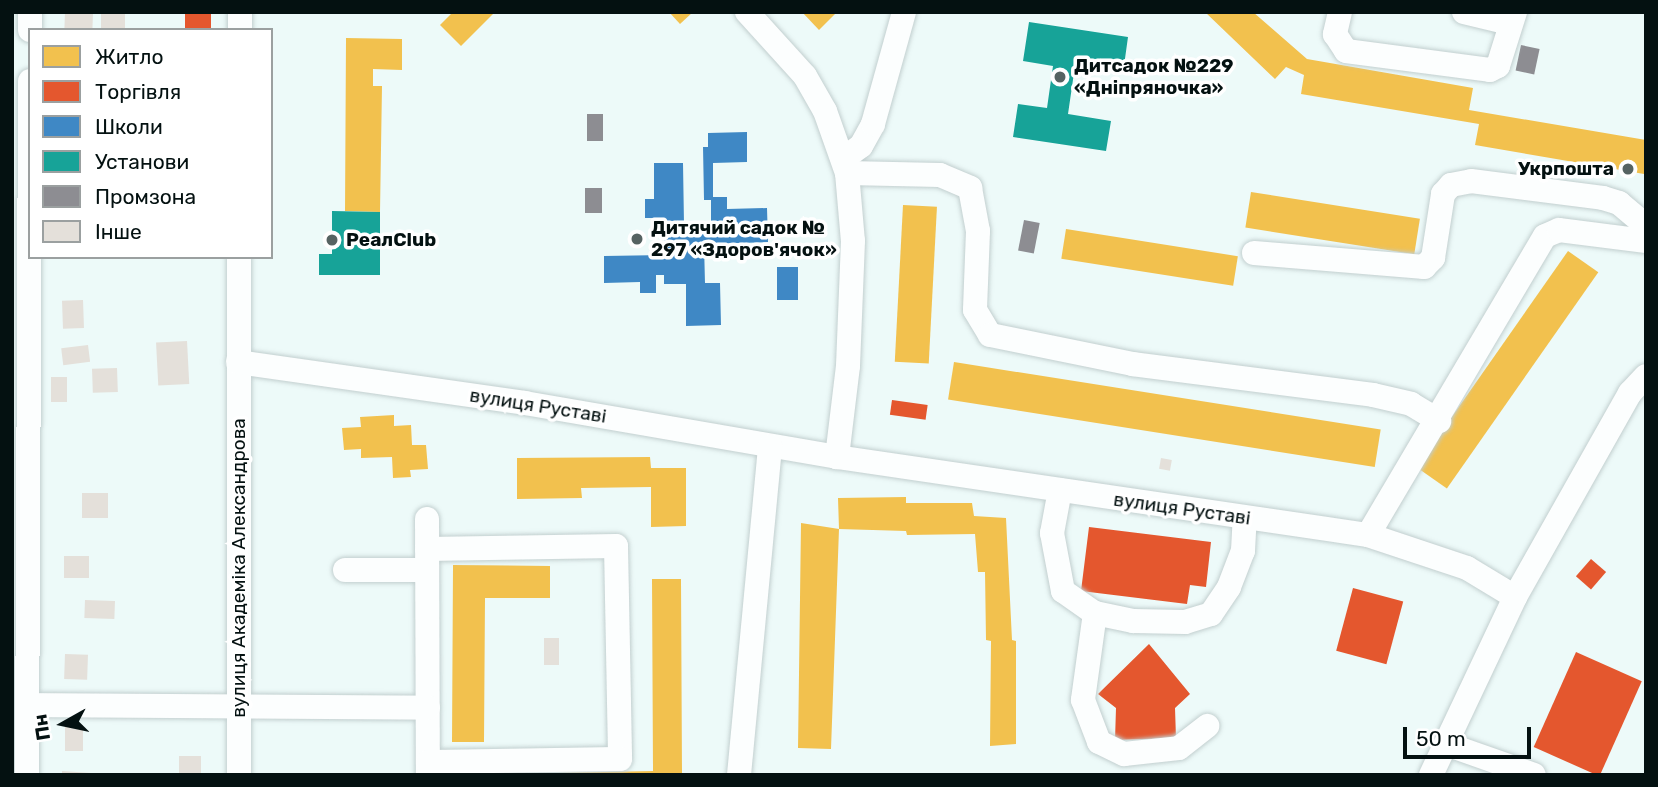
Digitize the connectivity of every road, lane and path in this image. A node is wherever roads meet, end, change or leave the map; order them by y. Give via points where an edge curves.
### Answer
1 (747, 12) edge
2 (904, 12) edge
3 (1340, 12) edge
4 (1464, 12) edge
5 (1512, 17) edge
6 (28, 148) edge
7 (845, 166) junction
8 (1646, 226) edge
9 (1646, 241) edge
10 (1254, 253) dead end
11 (239, 259) edge
12 (238, 362) junction
13 (1646, 376) edge
14 (20, 417) edge
15 (1439, 421) junction
16 (770, 446) junction
17 (837, 457) junction
18 (1060, 490) junction
19 (1245, 518) junction
20 (428, 519) dead end
21 (1368, 535) junction
22 (427, 560) junction
23 (345, 570) dead end
24 (1515, 597) junction
25 (1095, 613) junction
26 (29, 705) junction
27 (428, 708) junction
28 (240, 709) junction
29 (1207, 726) dead end
30 (1446, 744) junction
31 (428, 769) edge
32 (27, 775) edge
33 (240, 775) edge
34 (739, 775) edge
35 (1431, 775) edge
36 (1534, 775) edge

1 - 7 street via 805,76 825,111
2 - 7 street via 873,124
3 - 5 street via 1335,34 1346,51 1490,70 1499,63
4 - 5 street
6 - 14 street
7 - 15 street via 940,175 970,188 978,231 975,310 990,335 1132,364 1373,395 1411,404
7 - 17 street via 853,241 848,366
8 - 10 street via 1619,203 1603,198 1471,181 1446,189 1433,258 1424,267
9 - 15 street via 1559,230 1545,236
11 - 12 street, вулиця Академіка Александрова
12 - 16 street, вулиця Руставі via 525,403
12 - 28 street, вулиця Академіка Александрова
13 - 24 street via 1630,393
14 - 26 street
15 - 21 street
16 - 17 street, вулиця Руставі
16 - 34 street
17 - 18 street, вулиця Руставі
18 - 19 street, вулиця Руставі
18 - 25 street via 1052,533 1063,592
19 - 21 street, вулиця Руставі
19 - 25 street via 1243,551 1229,587 1211,614 1185,622 1133,621
20 - 22 street
21 - 24 street, вулиця Руставі via 1467,568
22 - 23 street
22 - 27 street
22 - 31 street via 616,546 620,759
24 - 30 street
25 - 29 street via 1083,700 1099,742 1124,754 1179,748
26 - 28 street
26 - 32 street
27 - 28 street
27 - 31 street
28 - 33 street, вулиця Академіка Александрова
30 - 35 street
30 - 36 street

